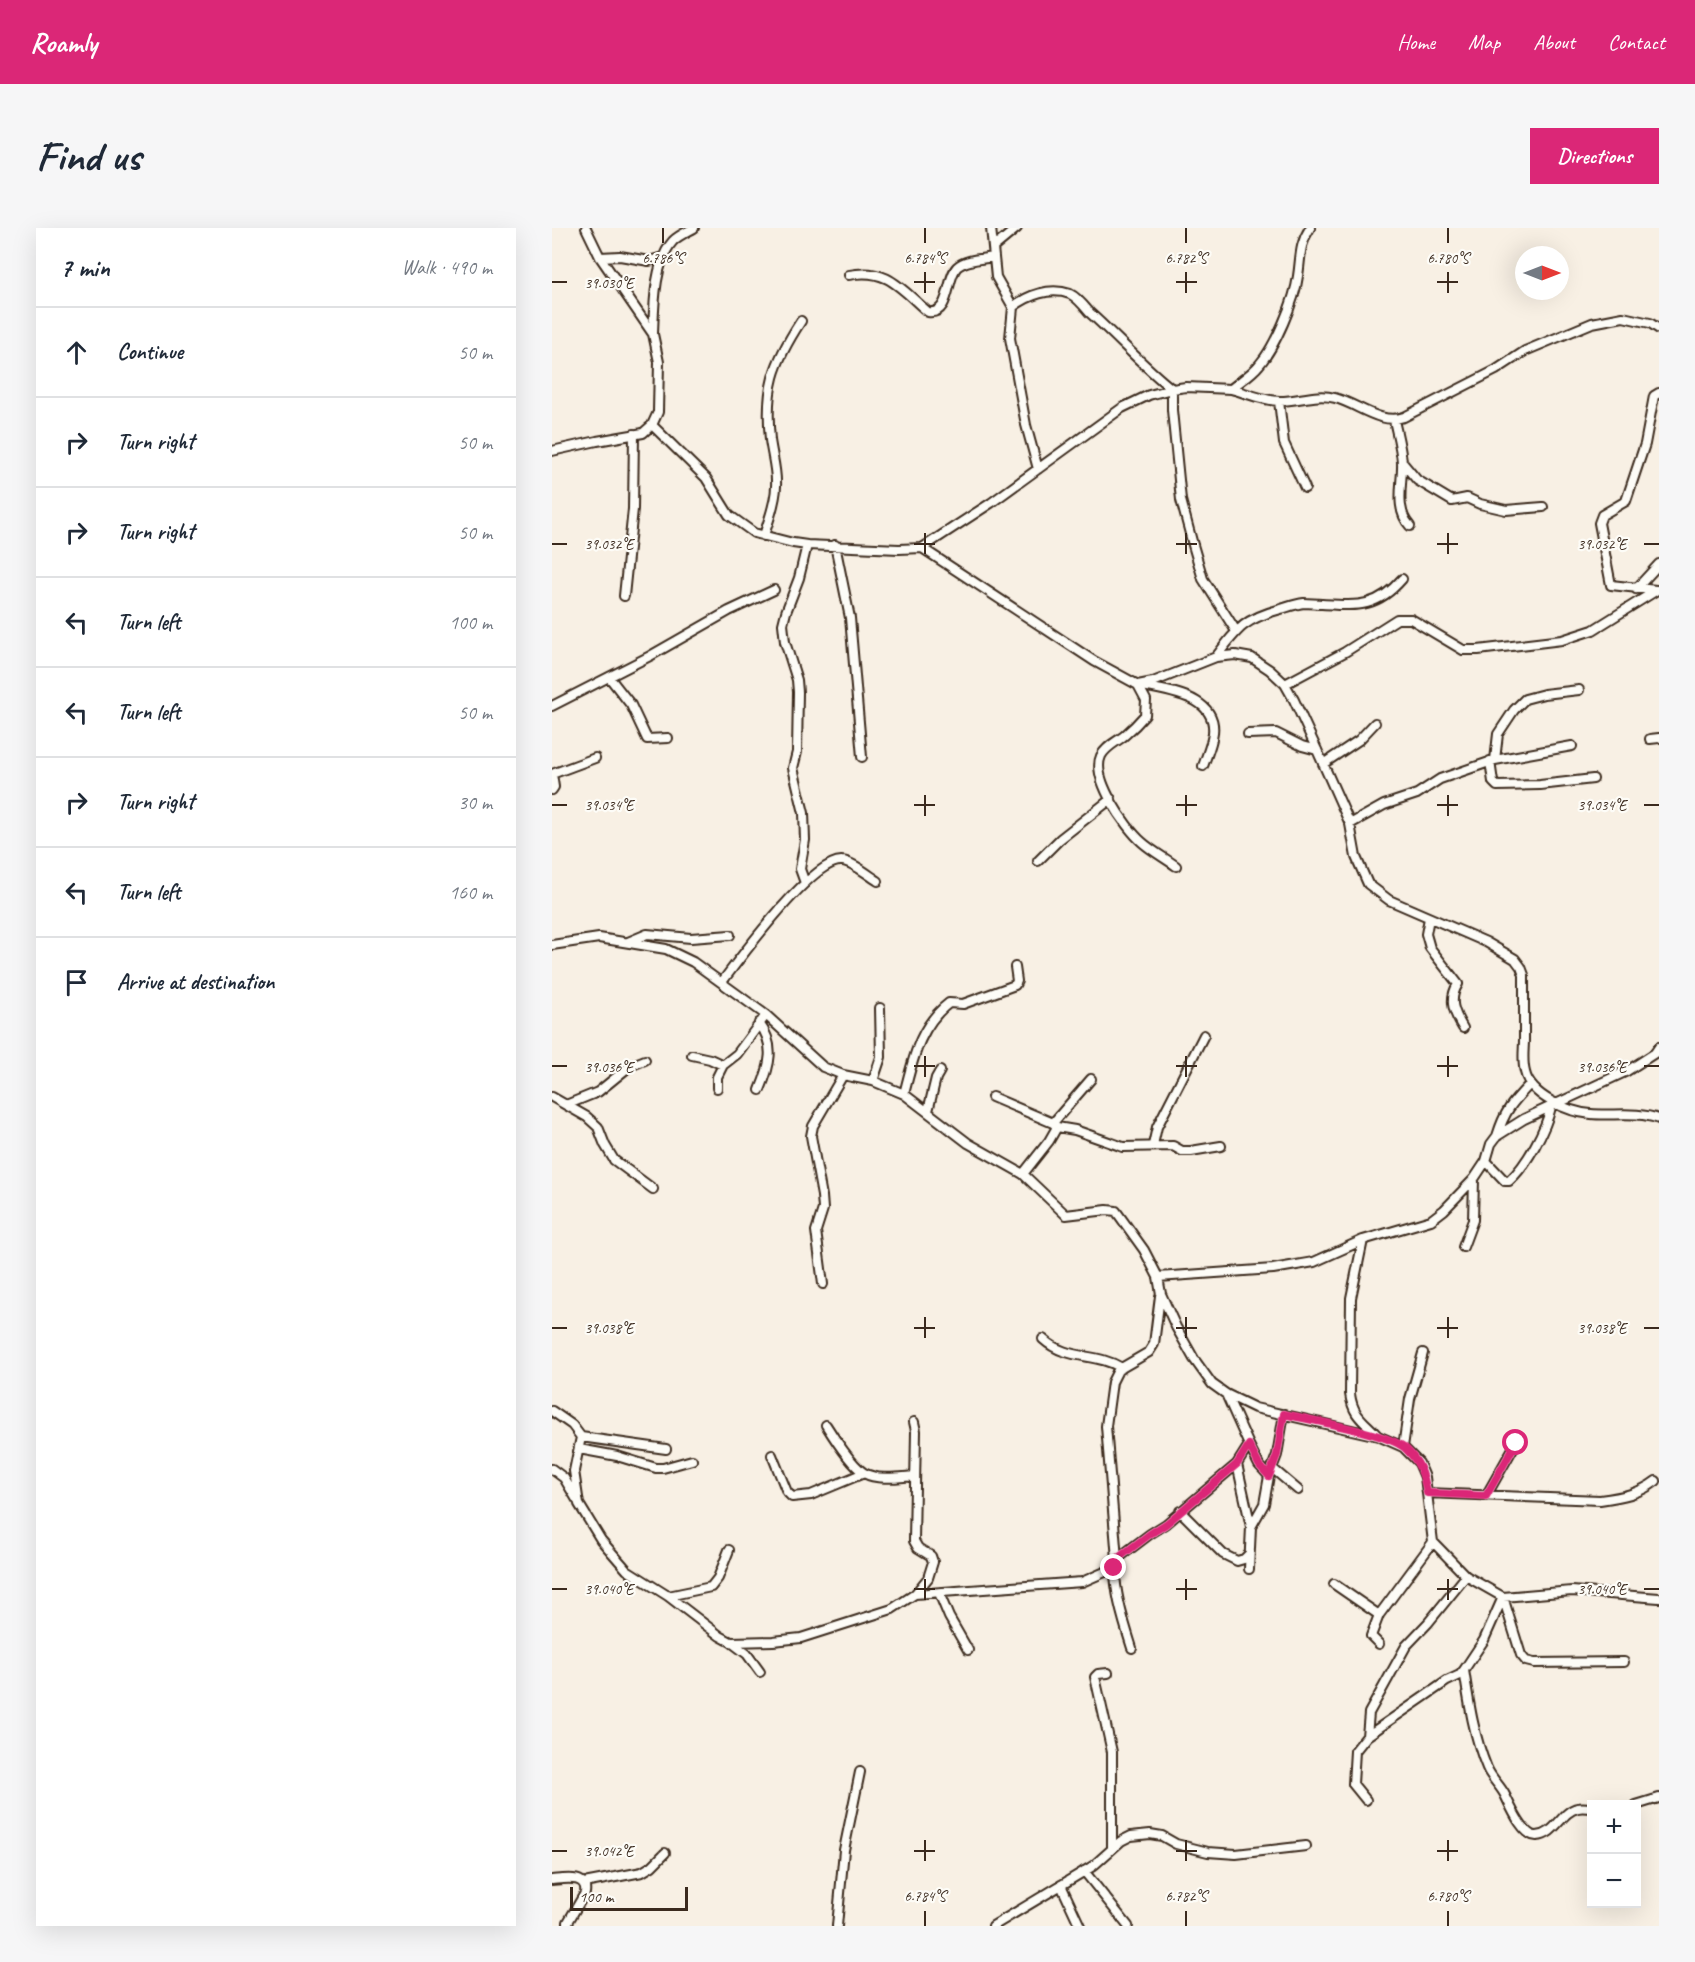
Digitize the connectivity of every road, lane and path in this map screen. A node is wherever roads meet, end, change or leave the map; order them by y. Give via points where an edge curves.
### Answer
1 (586, 228) edge
2 (694, 228) edge
3 (991, 228) edge
4 (1017, 228) edge
5 (1310, 228) edge
6 (994, 247) junction
7 (600, 257) junction
8 (663, 257) junction
9 (994, 257) junction
10 (849, 275) dead end
11 (1013, 307) junction
12 (801, 321) dead end
13 (1659, 329) edge
14 (653, 334) junction
15 (1231, 389) junction
16 (1172, 390) junction
17 (1659, 393) edge
18 (1279, 401) junction
19 (1394, 420) junction
20 (652, 425) junction
21 (634, 434) junction
22 (552, 451) edge
23 (1402, 462) junction
24 (1038, 469) junction
25 (1305, 488) dead end
26 (1543, 507) dead end
27 (1410, 526) dead end
28 (764, 536) junction
29 (807, 545) junction
30 (835, 545) junction
31 (922, 548) junction
32 (1659, 564) edge
33 (1402, 579) dead end
34 (1636, 589) junction
35 (1658, 589) edge
36 (774, 591) dead end
37 (624, 596) dead end
38 (1236, 631) junction
39 (1216, 657) junction
40 (609, 677) junction
41 (1285, 684) junction
42 (1138, 685) junction
43 (1579, 690) dead end
44 (552, 706) edge
45 (1376, 723) dead end
46 (1248, 734) dead end
47 (668, 738) dead end
48 (1659, 738) edge
49 (1650, 739) dead end
50 (1572, 746) dead end
51 (1317, 750) junction
52 (862, 757) dead end
53 (596, 758) dead end
54 (1492, 760) junction
55 (1323, 764) junction
56 (1203, 766) dead end
57 (552, 774) edge
58 (1593, 779) dead end
59 (552, 790) edge
60 (1111, 800) junction
61 (1350, 824) junction
62 (1038, 861) dead end
63 (1176, 866) dead end
64 (878, 881) dead end
65 (805, 883) junction
66 (1429, 918) junction
67 (730, 935) dead end
68 (628, 942) junction
69 (552, 945) edge
70 (1015, 967) dead end
71 (722, 982) junction
72 (880, 1008) dead end
73 (766, 1015) junction
74 (759, 1023) junction
75 (1462, 1028) dead end
76 (1204, 1035) dead end
77 (1659, 1047) edge
78 (692, 1055) dead end
79 (645, 1060) dead end
80 (723, 1065) junction
81 (940, 1071) dead end
82 (843, 1075) junction
83 (1091, 1079) dead end
84 (873, 1081) junction
85 (1530, 1084) junction
86 (717, 1088) dead end
87 (760, 1090) dead end
88 (904, 1094) junction
89 (552, 1097) edge
90 (992, 1097) dead end
91 (566, 1105) junction
92 (1553, 1106) junction
93 (1659, 1109) edge
94 (928, 1111) junction
95 (1649, 1115) junction
96 (1659, 1119) edge
97 (1055, 1125) junction
98 (1497, 1136) junction
99 (1153, 1145) junction
100 (1221, 1146) dead end
101 (1486, 1161) junction
102 (1023, 1174) junction
103 (1474, 1179) junction
104 (653, 1189) dead end
105 (1363, 1240) junction
106 (1462, 1247) dead end
107 (1158, 1277) junction
108 (823, 1284) dead end
109 (1161, 1294) junction
110 (1043, 1339) dead end
111 (1423, 1353) dead end
112 (1122, 1368) junction
113 (1226, 1394) junction
114 (552, 1411) edge
115 (1284, 1414) junction
116 (914, 1422) dead end
117 (826, 1425) dead end
118 (1378, 1436) junction
119 (581, 1437) junction
120 (1516, 1443) dead end
121 (1249, 1445) junction
122 (1403, 1447) junction
123 (579, 1449) junction
124 (666, 1449) dead end
125 (772, 1455) dead end
126 (692, 1460) dead end
127 (1237, 1464) junction
128 (552, 1469) edge
129 (1270, 1472) junction
130 (864, 1473) junction
131 (915, 1476) junction
132 (1656, 1481) dead end
133 (1298, 1490) dead end
134 (1427, 1493) junction
135 (1486, 1496) junction
136 (579, 1504) junction
137 (1180, 1511) junction
138 (1251, 1527) junction
139 (1433, 1542) junction
140 (729, 1550) dead end
141 (1249, 1554) junction
142 (1117, 1559) junction
143 (1114, 1568) junction
144 (1249, 1569) dead end
145 (1466, 1576) junction
146 (1334, 1584) dead end
147 (939, 1593) junction
148 (915, 1594) junction
149 (668, 1596) junction
150 (1503, 1597) junction
151 (1659, 1598) edge
152 (1379, 1615) junction
153 (731, 1642) junction
154 (1379, 1644) dead end
155 (1131, 1648) dead end
156 (968, 1650) dead end
157 (1624, 1662) dead end
158 (1464, 1670) junction
159 (760, 1672) dead end
160 (1108, 1673) dead end
161 (1367, 1737) junction
162 (860, 1772) dead end
163 (1659, 1798) edge
164 (1366, 1800) dead end
165 (1641, 1803) edge
166 (1587, 1808) edge
167 (1306, 1846) dead end
168 (1112, 1849) junction
169 (665, 1853) dead end
170 (1084, 1871) junction
171 (552, 1880) edge
172 (584, 1883) junction
173 (1061, 1885) junction
174 (568, 1926) edge
175 (837, 1926) edge
176 (993, 1926) edge
177 (1080, 1926) edge
178 (1128, 1926) edge

1 - 7 street
2 - 8 street via 672,242
3 - 6 street
4 - 6 street
5 - 15 street via 1303,239 1298,278 1288,311 1267,355
6 - 9 street
7 - 8 street via 649,261
7 - 14 street
8 - 14 street via 655,294
9 - 10 street via 954,269 946,298 932,312 882,275
9 - 11 street via 996,277
11 - 16 street via 1035,294 1070,294
11 - 24 street via 1010,338
12 - 28 street via 782,350 769,392 776,487
13 - 19 street via 1623,317 1592,324 1525,351 1496,370
14 - 20 street via 659,362 658,412
15 - 16 street
15 - 18 street
16 - 24 street via 1149,395 1122,408
16 - 38 street via 1181,500 1203,579
17 - 34 street via 1654,396 1645,444 1626,501 1602,515 1599,523 1611,585
18 - 19 street via 1316,396 1336,398
18 - 25 street via 1284,443
19 - 23 street
20 - 21 street via 643,433
20 - 28 street via 706,478 729,515
21 - 22 street
21 - 37 street via 633,509
23 - 26 street via 1417,480 1452,501 1467,498 1506,510
23 - 27 street via 1401,506
24 - 31 street
28 - 29 street
29 - 30 street
29 - 65 street via 783,624 798,692 793,768 804,813 800,869
30 - 31 street
30 - 52 street via 850,618
31 - 42 street via 1094,661
32 - 34 street
33 - 38 street via 1391,592 1368,604 1304,603 1257,616
34 - 35 street
35 - 41 street via 1593,630 1562,640 1479,650 1463,650 1411,620 1397,619
36 - 40 street via 729,611
38 - 39 street
39 - 41 street via 1252,658
39 - 42 street
40 - 44 street
40 - 47 street via 630,705 647,739
41 - 51 street
42 - 56 street via 1199,701 1211,718 1213,738
42 - 60 street via 1146,700 1145,715 1107,748 1099,763 1101,780
43 - 54 street via 1526,699 1498,734
45 - 55 street via 1359,740
46 - 51 street via 1276,733
48 - 49 street
50 - 54 street
51 - 55 street
53 - 57 street
54 - 58 street via 1493,782 1497,786
54 - 61 street via 1440,779 1417,794 1384,805
55 - 61 street
57 - 59 street
60 - 62 street
60 - 63 street via 1140,841
61 - 66 street via 1356,857 1368,884 1389,900
64 - 65 street via 840,861 832,862
65 - 71 street via 761,930
66 - 75 street via 1426,934 1430,948 1458,984 1452,993 1453,1006
66 - 85 street via 1486,942 1515,959 1521,967 1523,1059
67 - 68 street via 691,938 647,934
68 - 69 street via 599,938
68 - 71 street via 666,949
70 - 88 street via 1014,985 963,1004 949,1003 940,1010 920,1039
71 - 73 street
72 - 84 street via 881,1056
73 - 74 street
73 - 82 street via 823,1067
74 - 80 street via 737,1054
74 - 87 street via 770,1042 768,1071
76 - 99 street via 1157,1127
77 - 92 street via 1627,1071
78 - 80 street
79 - 91 street via 630,1066 598,1092
80 - 86 street
81 - 94 street
82 - 84 street
82 - 108 street via 813,1125 811,1136 822,1196 823,1209 816,1231
83 - 97 street
84 - 88 street
85 - 92 street
85 - 98 street via 1509,1106
88 - 94 street
89 - 91 street
90 - 97 street
91 - 104 street via 598,1127 614,1160
92 - 95 street via 1589,1114
92 - 98 street
92 - 101 street via 1531,1152 1509,1180 1505,1181
93 - 95 street
94 - 102 street via 968,1143
95 - 96 street
97 - 99 street via 1123,1147
97 - 102 street via 1049,1141
98 - 101 street
99 - 100 street via 1173,1146 1182,1151
101 - 103 street
102 - 107 street via 1066,1215 1116,1211
103 - 105 street via 1431,1220
103 - 106 street via 1473,1220
105 - 107 street via 1314,1262 1273,1269
105 - 118 street via 1351,1298 1350,1394 1356,1416
107 - 109 street
109 - 112 street via 1154,1344 1149,1352
109 - 113 street via 1194,1359 1212,1384
110 - 112 street via 1064,1353 1113,1362
111 - 122 street via 1410,1399
112 - 142 street via 1112,1382 1106,1426
113 - 115 street via 1255,1408
113 - 121 street
114 - 119 street
115 - 118 street
115 - 129 street
116 - 131 street
117 - 130 street via 838,1445
118 - 122 street
119 - 123 street
119 - 124 street
120 - 135 street
121 - 127 street
121 - 129 street via 1259,1465
122 - 134 street via 1419,1464
123 - 126 street via 656,1468
123 - 136 street via 574,1471
125 - 130 street via 792,1497 811,1495
127 - 137 street
127 - 138 street
128 - 136 street via 564,1478
129 - 133 street
129 - 138 street via 1264,1504
130 - 131 street
131 - 148 street via 914,1541 932,1556 933,1562 928,1578
132 - 135 street via 1624,1497 1600,1500
134 - 135 street
134 - 139 street
136 - 149 street via 614,1557
137 - 141 street via 1223,1554 1237,1561
137 - 142 street
138 - 141 street
139 - 145 street
139 - 152 street
140 - 149 street via 711,1587
141 - 144 street
142 - 143 street
143 - 147 street via 1082,1582
143 - 155 street
145 - 150 street
145 - 161 street via 1406,1646 1369,1713
146 - 152 street
147 - 148 street
147 - 156 street
148 - 153 street via 892,1609 801,1638
149 - 153 street
150 - 151 street via 1572,1591
150 - 157 street via 1526,1661
150 - 158 street via 1484,1640
152 - 154 street via 1371,1631
153 - 159 street via 747,1654
158 - 161 street
158 - 166 street via 1470,1713 1488,1770 1501,1786 1516,1819 1531,1835 1539,1837 1570,1811
160 - 168 street via 1095,1677 1112,1752
161 - 164 street via 1355,1751 1353,1784
162 - 175 street via 844,1850
163 - 165 street
167 - 168 street via 1236,1854 1208,1852 1150,1834 1131,1836
168 - 170 street
169 - 172 street via 642,1872
170 - 173 street
170 - 178 street
171 - 172 street via 574,1879
172 - 174 street via 585,1893
173 - 176 street
173 - 177 street

